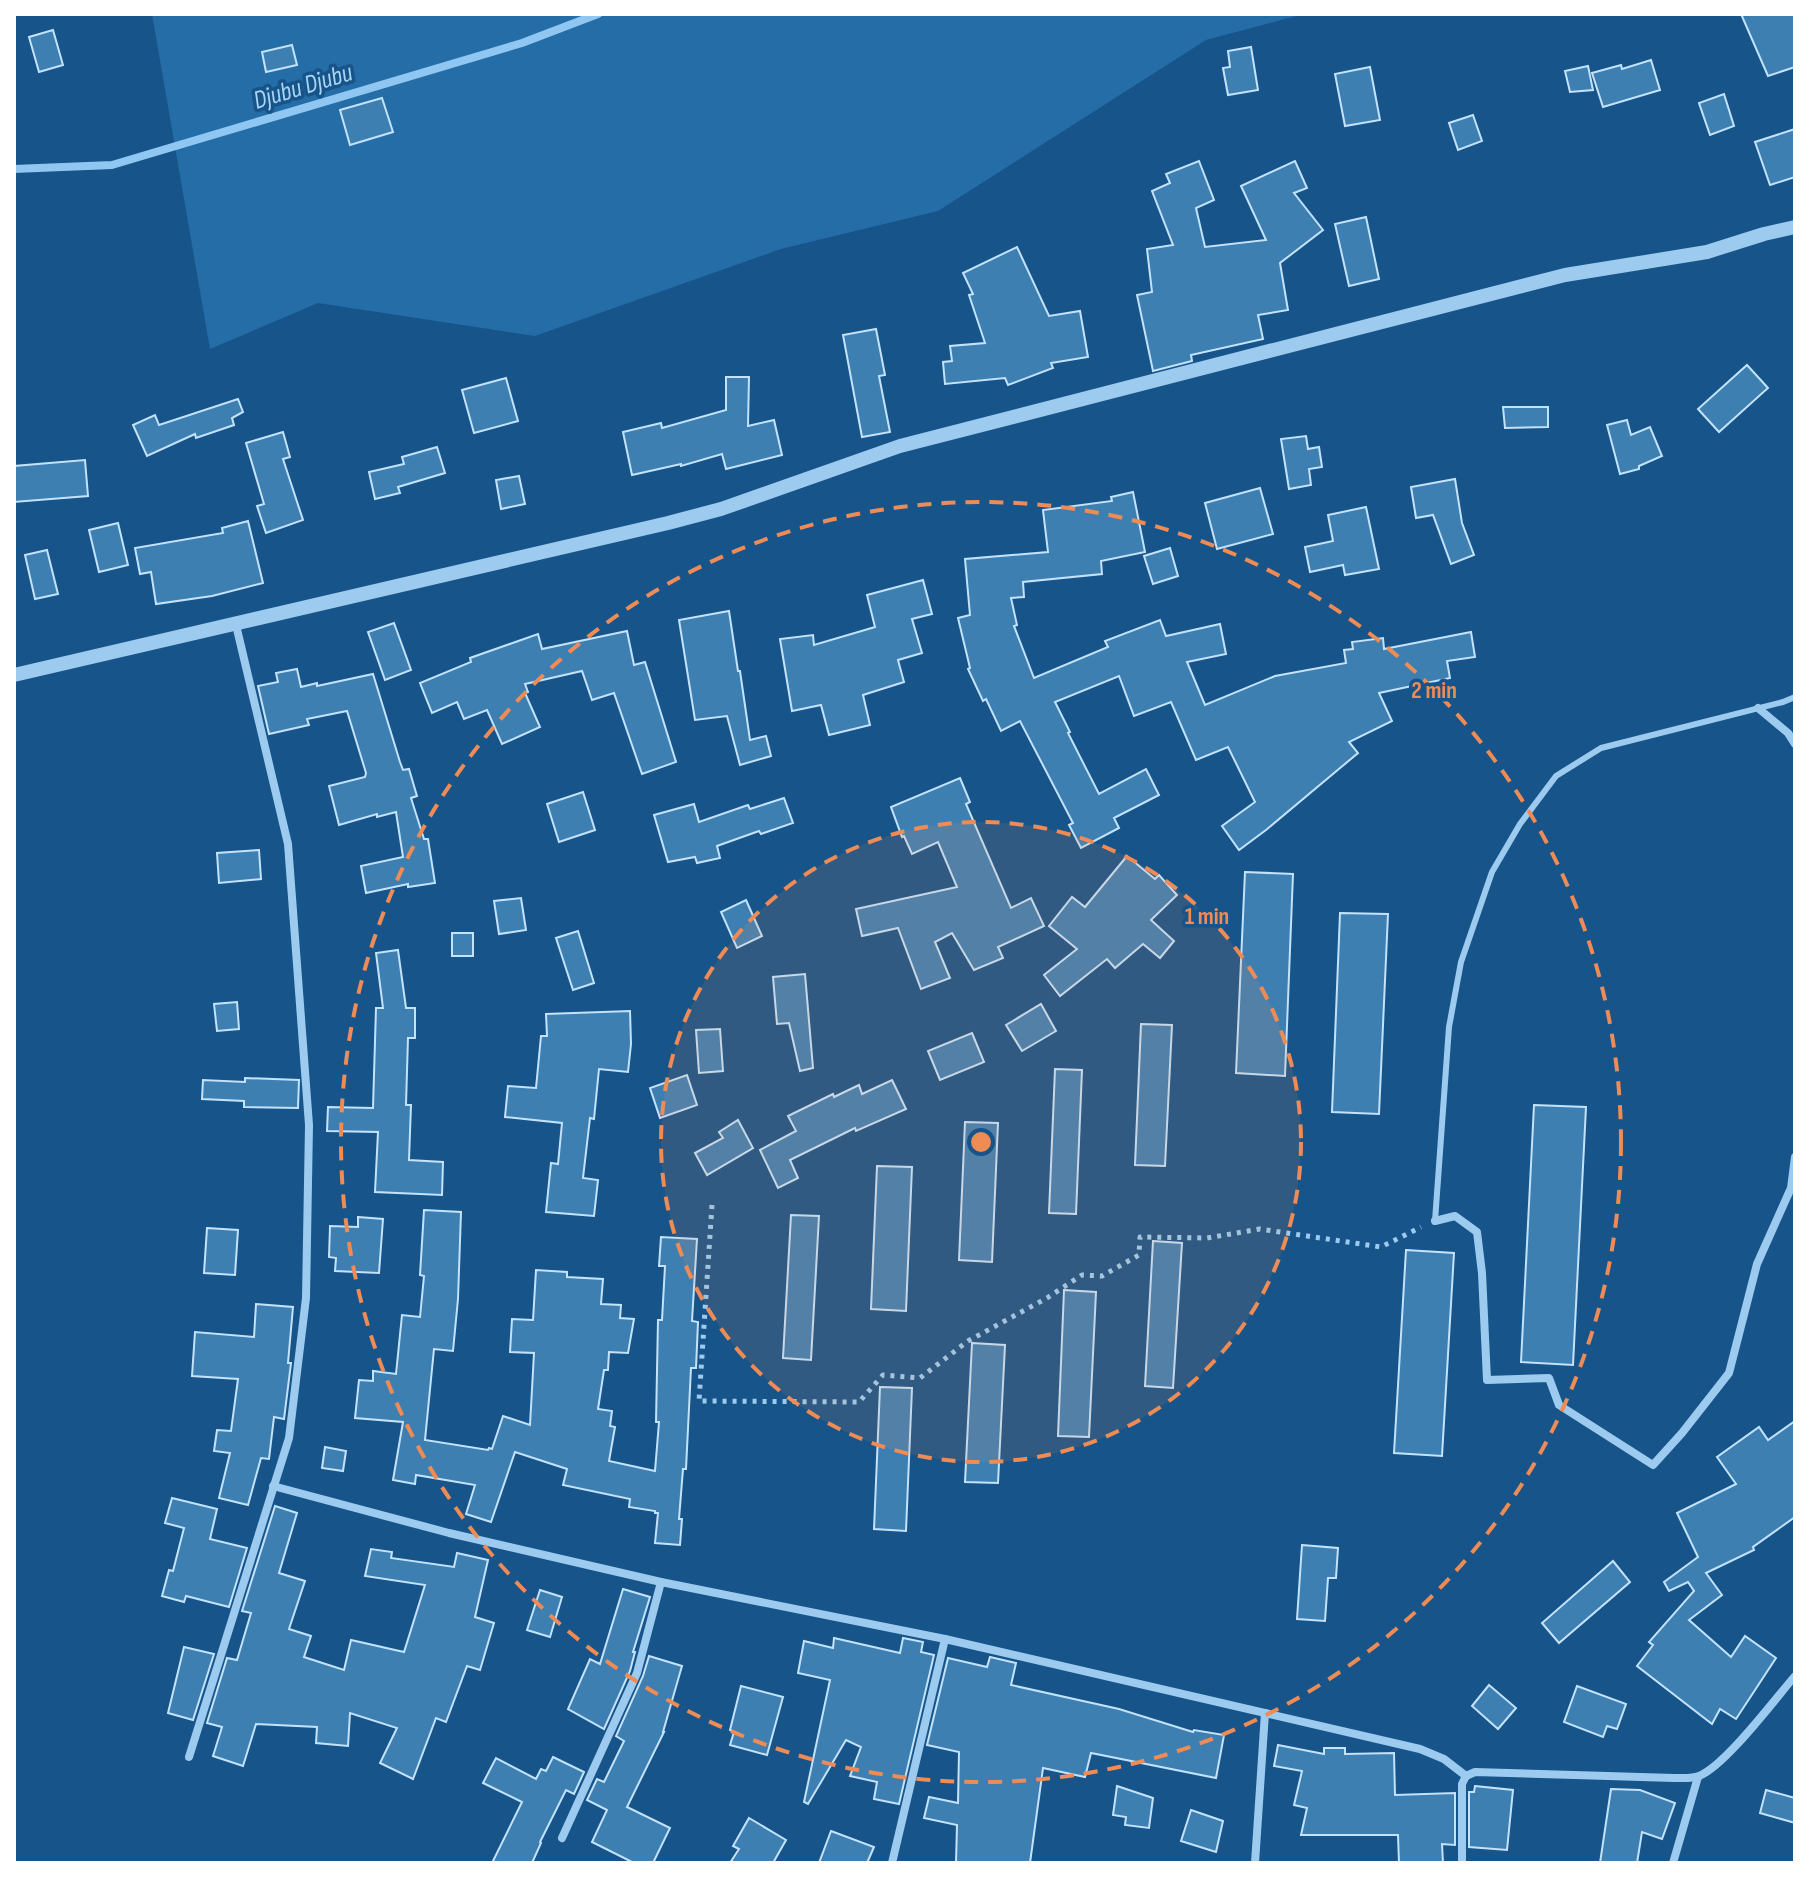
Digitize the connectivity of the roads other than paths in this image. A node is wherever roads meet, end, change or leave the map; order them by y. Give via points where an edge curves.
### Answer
1 (1795, 227) edge
2 (236, 625) junction
3 (14, 675) edge
4 (1795, 697) edge
5 (1758, 708) junction
6 (1795, 744) edge
7 (1795, 1157) edge
8 (1435, 1221) joint
9 (273, 1486) junction
10 (661, 1582) junction
11 (945, 1639) junction
12 (1795, 1676) edge
13 (1265, 1713) junction
14 (189, 1757) dead end
15 (1466, 1776) junction
16 (1698, 1777) junction
17 (562, 1838) dead end
18 (892, 1863) edge
19 (1255, 1863) edge
20 (1462, 1863) edge
21 (1673, 1863) edge

1 - 2 street via 1707,252 1565,275 900,446 721,509
2 - 3 street
2 - 9 street via 288,844 309,1125 306,1298 289,1438
4 - 5 lane
5 - 6 street
5 - 8 lane via 1601,748 1556,776 1520,824 1492,872 1461,962 1449,1027
7 - 8 street via 1791,1188 1757,1264 1729,1373 1653,1465 1559,1405 1549,1378 1487,1380 1477,1232 1455,1216
9 - 10 street
9 - 14 street
10 - 11 street
10 - 17 street via 637,1673
11 - 13 street
11 - 18 street
12 - 16 street via 1728,1754
13 - 15 street via 1420,1749
13 - 19 street
15 - 16 street via 1475,1772
15 - 20 street
16 - 21 street

